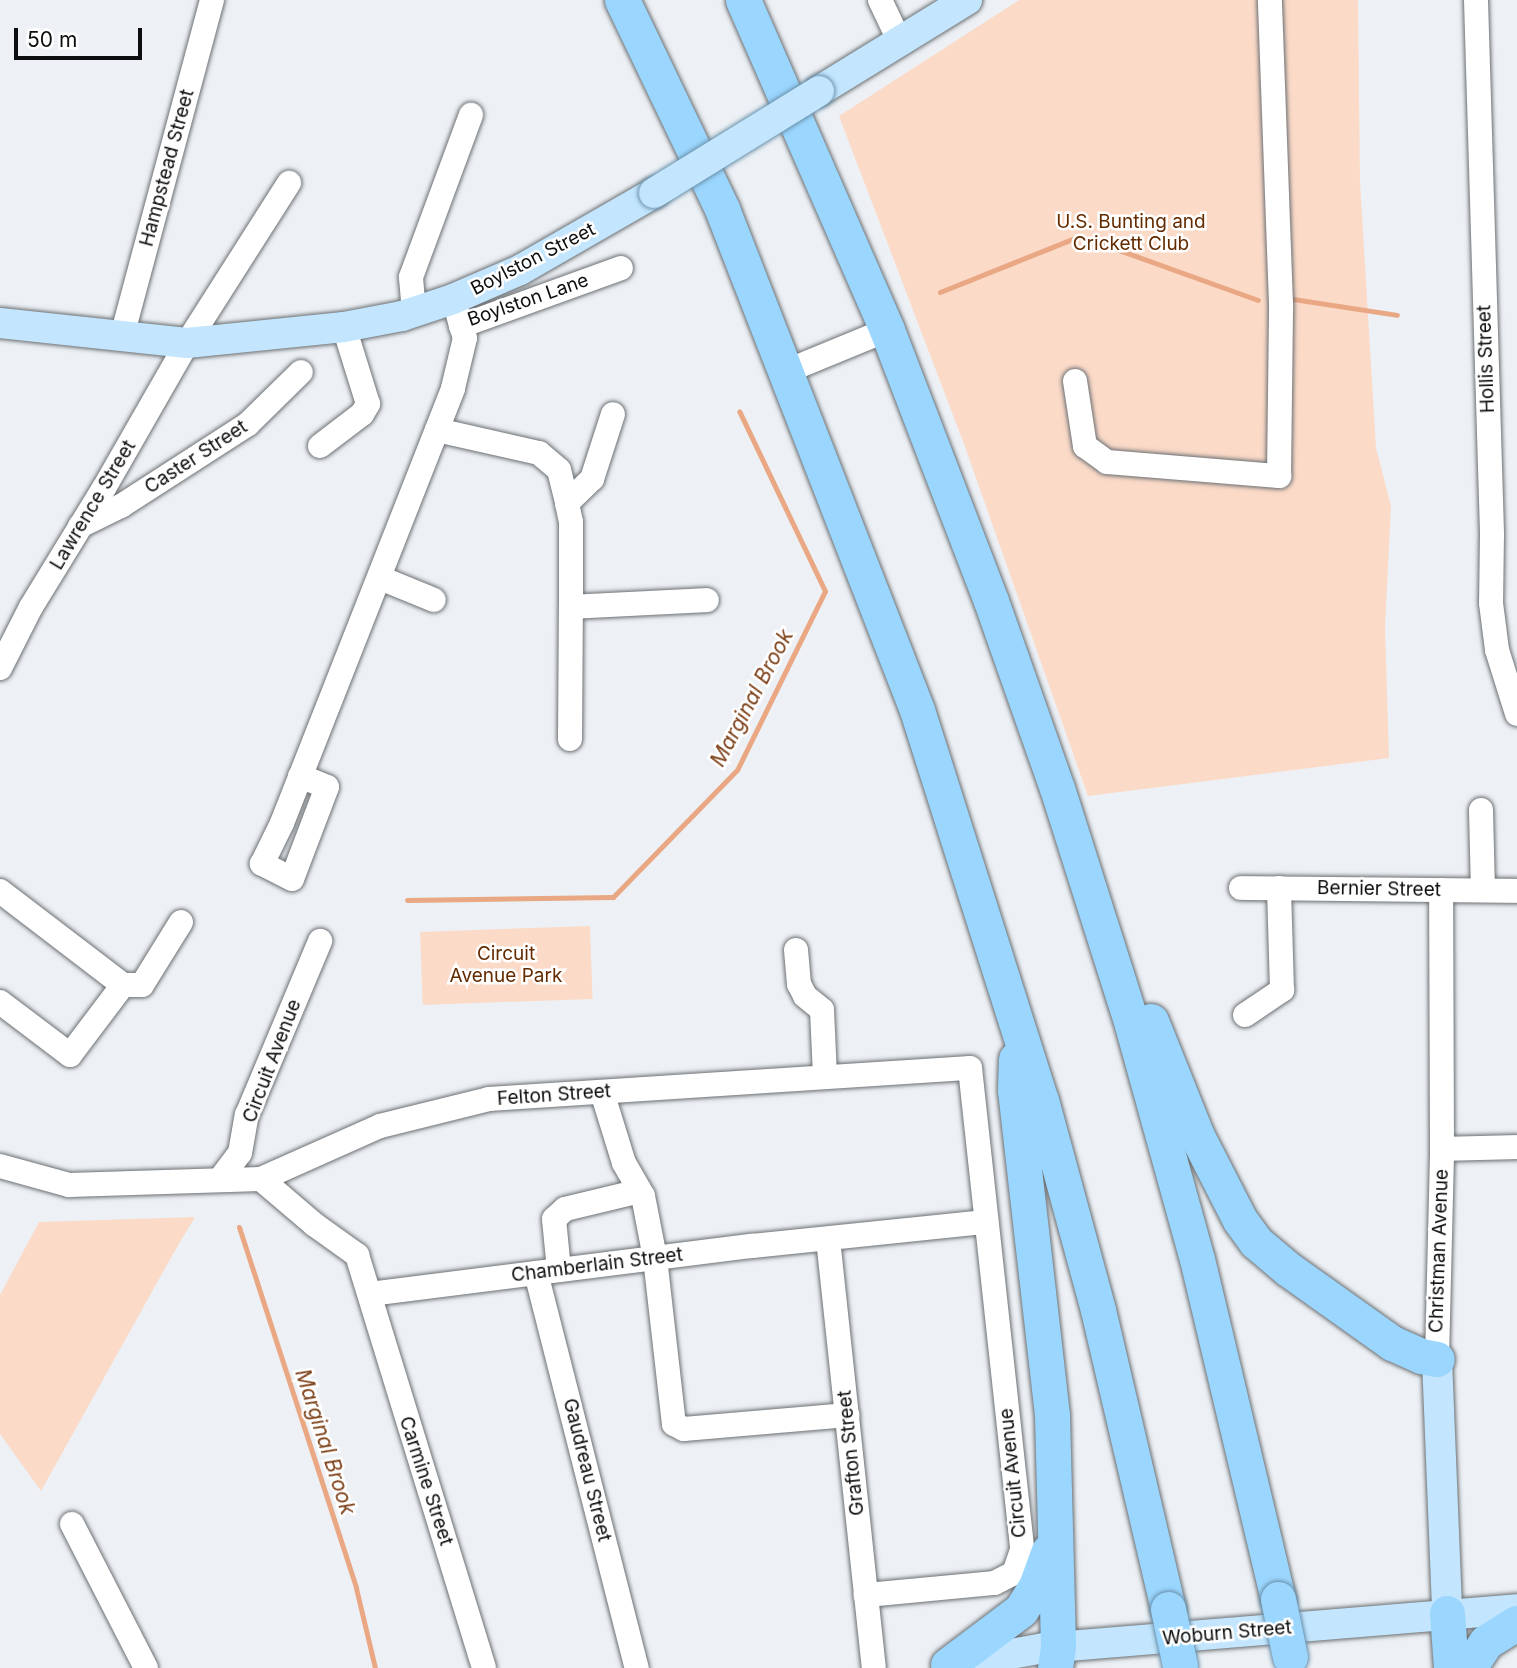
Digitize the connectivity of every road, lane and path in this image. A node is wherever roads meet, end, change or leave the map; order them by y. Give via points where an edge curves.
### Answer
1 (212, 0) edge
2 (622, 0) edge
3 (743, 0) edge
4 (880, 0) edge
5 (967, 0) edge
6 (1270, 0) edge
7 (1475, 0) edge
8 (900, 40) junction
9 (471, 115) dead end
10 (289, 183) dead end
11 (621, 268) dead end
12 (414, 312) junction
13 (457, 313) junction
14 (0, 323) edge
15 (344, 327) junction
16 (887, 330) junction
17 (122, 336) junction
18 (187, 343) junction
19 (787, 371) junction
20 (301, 372) dead end
21 (1075, 381) dead end
22 (613, 414) dead end
23 (437, 430) junction
24 (320, 446) dead end
25 (567, 503) junction
26 (80, 526) junction
27 (380, 578) junction
28 (434, 600) dead end
29 (707, 600) dead end
30 (571, 607) junction
31 (0, 668) edge
32 (1517, 714) edge
33 (570, 739) dead end
34 (300, 776) junction
35 (1057, 788) junction
36 (1481, 810) dead end
37 (1241, 887) dead end
38 (1279, 888) junction
39 (1441, 890) junction
40 (1483, 890) junction
41 (0, 891) edge
42 (1517, 891) edge
43 (181, 922) dead end
44 (320, 941) dead end
45 (796, 950) dead end
46 (123, 985) junction
47 (0, 1002) edge
48 (1244, 1015) dead end
49 (1016, 1028) junction
50 (825, 1076) junction
51 (601, 1092) junction
52 (1517, 1147) edge
53 (1442, 1149) junction
54 (0, 1166) edge
55 (221, 1178) junction
56 (261, 1179) junction
57 (640, 1191) junction
58 (986, 1222) junction
59 (828, 1239) junction
60 (655, 1258) junction
61 (547, 1271) junction
62 (370, 1294) junction
63 (1437, 1359) junction
64 (847, 1415) junction
65 (1054, 1521) junction
66 (72, 1524) dead end
67 (866, 1595) junction
68 (1517, 1609) edge
69 (1447, 1613) junction
70 (1517, 1623) edge
71 (1056, 1658) edge
72 (1291, 1662) edge
73 (951, 1667) edge
74 (1180, 1667) edge
75 (146, 1668) edge
76 (484, 1668) edge
77 (637, 1668) edge
78 (874, 1668) edge
79 (1451, 1668) edge
80 (1469, 1668) edge

1 - 17 street, Hampstead Street
2 - 19 highway via 722,209
3 - 16 highway
4 - 8 street
5 - 8 main road, Boylston Street
6 - 21 street via 1282,304 1279,476 1107,462 1085,446
7 - 32 street, Hollis Street via 1491,603 1497,650
8 - 13 main road, Boylston Street, bridge via 654,193 520,270
9 - 12 street via 411,277
10 - 18 street, Lawrence Street
11 - 13 street, Boylston Lane
12 - 13 main road, Boylston Street
12 - 15 main road, Boylston Street
13 - 23 street via 465,338
14 - 17 main road, Boylston Street
15 - 18 main road, Boylston Street
15 - 24 street via 368,404 362,414
16 - 19 street
16 - 35 highway
17 - 18 main road, Boylston Street
18 - 26 street, Lawrence Street
19 - 49 highway via 917,710
20 - 26 street, Caster Street via 248,424 121,506
22 - 25 street via 592,479
23 - 25 street via 539,453 559,470
23 - 27 street
25 - 30 street
26 - 31 street, Lawrence Street via 30,607
27 - 28 street
27 - 34 street
29 - 30 street
30 - 33 street
34 - 34 street via 262,864 292,879 327,787
35 - 63 highway via 1197,1136 1240,1220 1269,1254 1343,1308 1406,1350
35 - 72 highway, bridge via 1132,1025 1187,1220
36 - 40 street
37 - 38 street, Bernier Street
38 - 39 street, Bernier Street
38 - 48 street via 1282,990
39 - 40 street, Bernier Street
39 - 53 street, Christman Avenue
40 - 42 street, Bernier Street
41 - 46 street
43 - 46 street via 142,985
44 - 55 street, Circuit Avenue via 247,1115 240,1153
45 - 50 street via 799,984 822,1010
46 - 47 street via 70,1055
49 - 65 highway via 1015,1090 1052,1415
49 - 74 highway, bridge via 1041,1100 1098,1310
50 - 51 street, Felton Street
50 - 58 street, Felton Street via 970,1068
51 - 56 street, Felton Street via 489,1099 392,1123
51 - 57 street via 624,1163
52 - 53 street
53 - 63 street, Christman Avenue
54 - 55 street, Felton Street via 69,1185
55 - 56 street, Felton Street
56 - 62 street via 357,1255
57 - 60 street
57 - 61 street, Gaudreau Street via 565,1209 554,1219
58 - 59 street, Chamberlain Street
58 - 67 street, Circuit Avenue via 1022,1550 1014,1573 994,1583
59 - 60 street, Chamberlain Street
59 - 64 street, Grafton Street
60 - 61 street, Chamberlain Street
60 - 64 street via 674,1424 684,1429
61 - 62 street, Chamberlain Street
61 - 77 street, Gaudreau Street
62 - 76 street, Carmine Street
63 - 69 main road, Christman Avenue
64 - 67 street, Grafton Street
65 - 71 highway
65 - 73 highway via 1047,1560 1021,1610
66 - 75 street
67 - 78 street, Grafton Street
68 - 69 main road, Woburn Street
69 - 71 main road, Woburn Street
69 - 79 highway
70 - 80 highway via 1486,1642
71 - 73 main road, Woburn Street via 1001,1654

